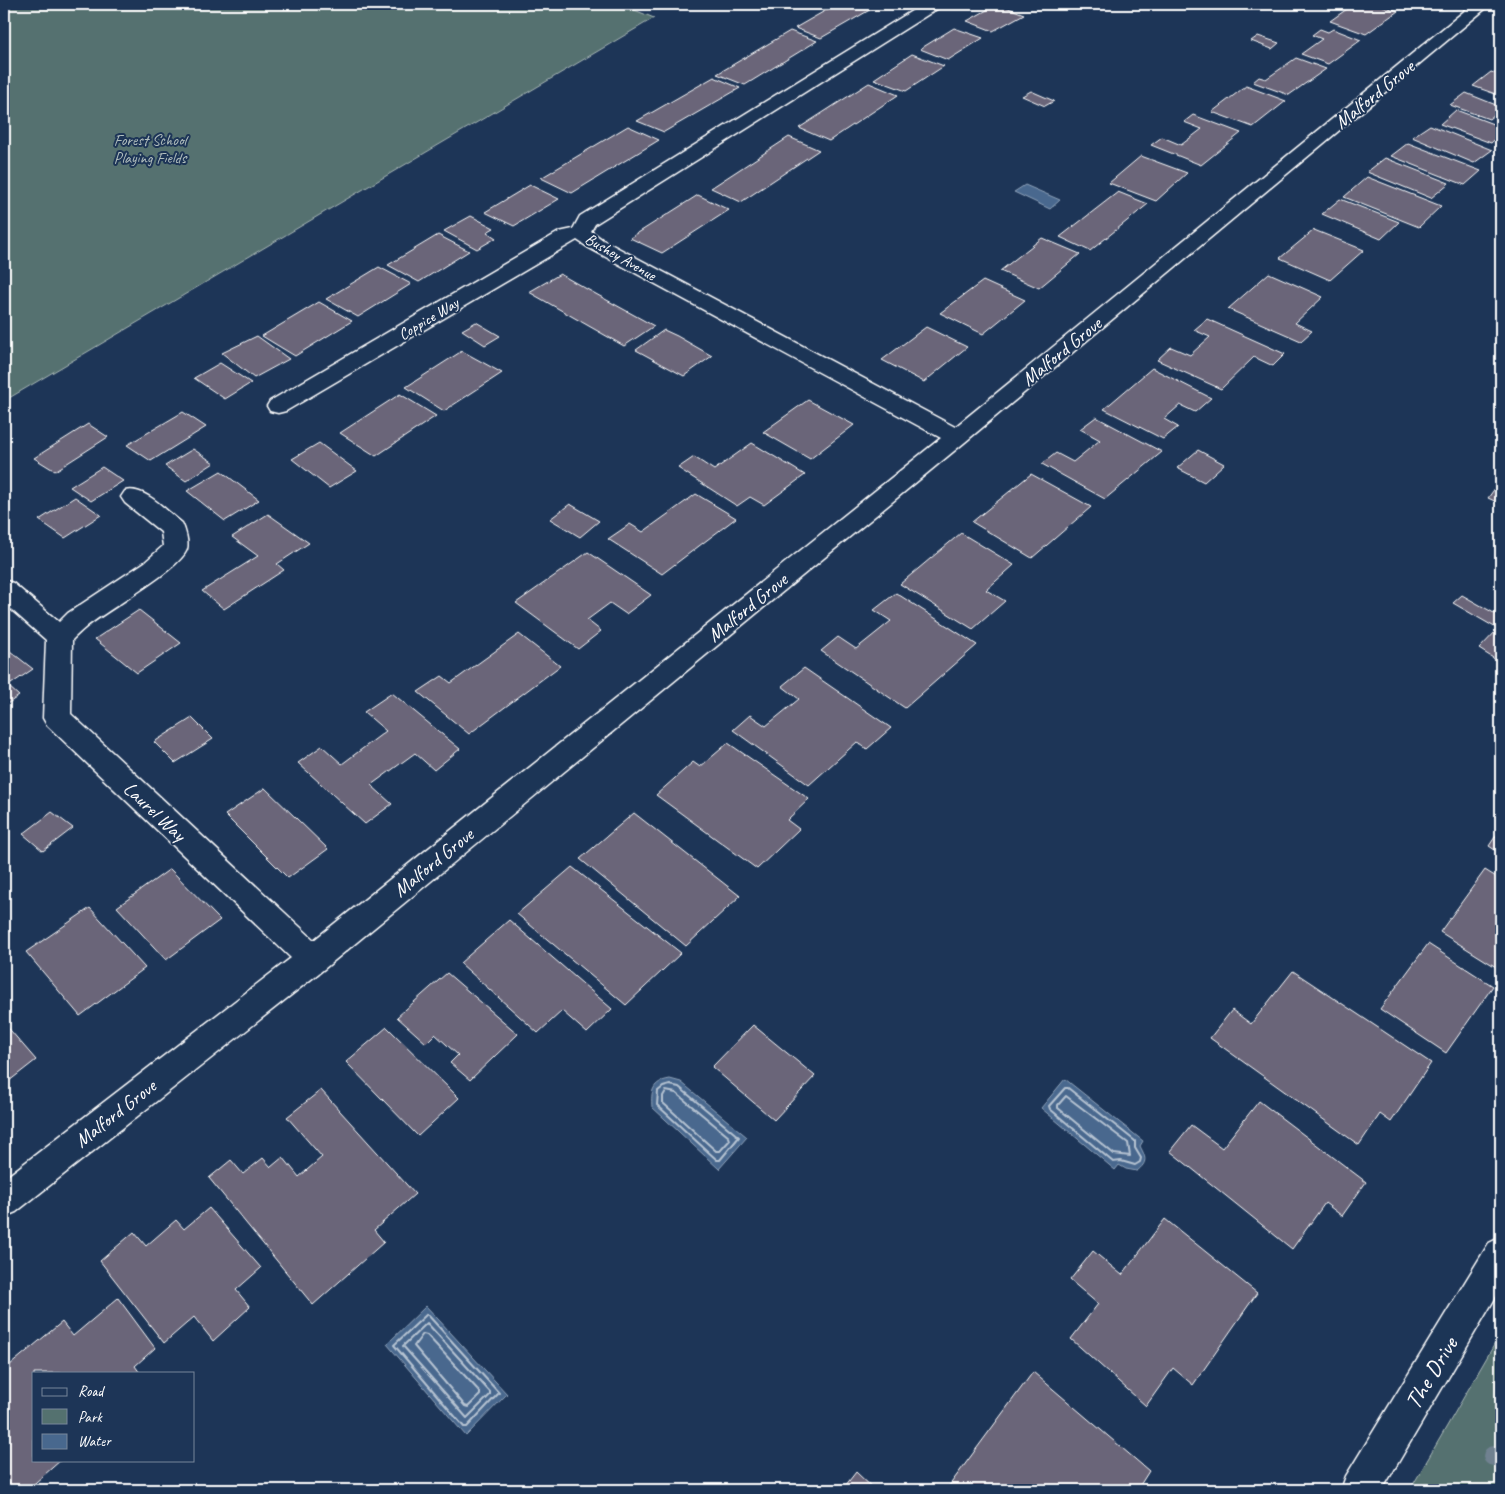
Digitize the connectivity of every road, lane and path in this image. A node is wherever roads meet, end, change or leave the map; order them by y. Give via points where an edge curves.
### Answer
1 (934, 4) edge
2 (1483, 4) edge
3 (580, 232) junction
4 (278, 406) dead end
5 (956, 437) junction
6 (134, 497) dead end
7 (4, 589) edge
8 (59, 637) junction
9 (313, 959) junction
10 (4, 1200) edge
11 (1501, 1255) edge
12 (1360, 1490) edge

1 - 3 street, Bushey Avenue via 588,220
2 - 5 street, Malford Grove
3 - 4 street, Coppice Way via 566,236
3 - 5 street, Bushey Avenue via 596,244
5 - 9 street, Malford Grove
6 - 8 street via 173,529 175,548 154,568 77,620
7 - 8 street
8 - 9 street, Laurel Way via 57,718
9 - 10 street, Malford Grove
11 - 12 street, The Drive

